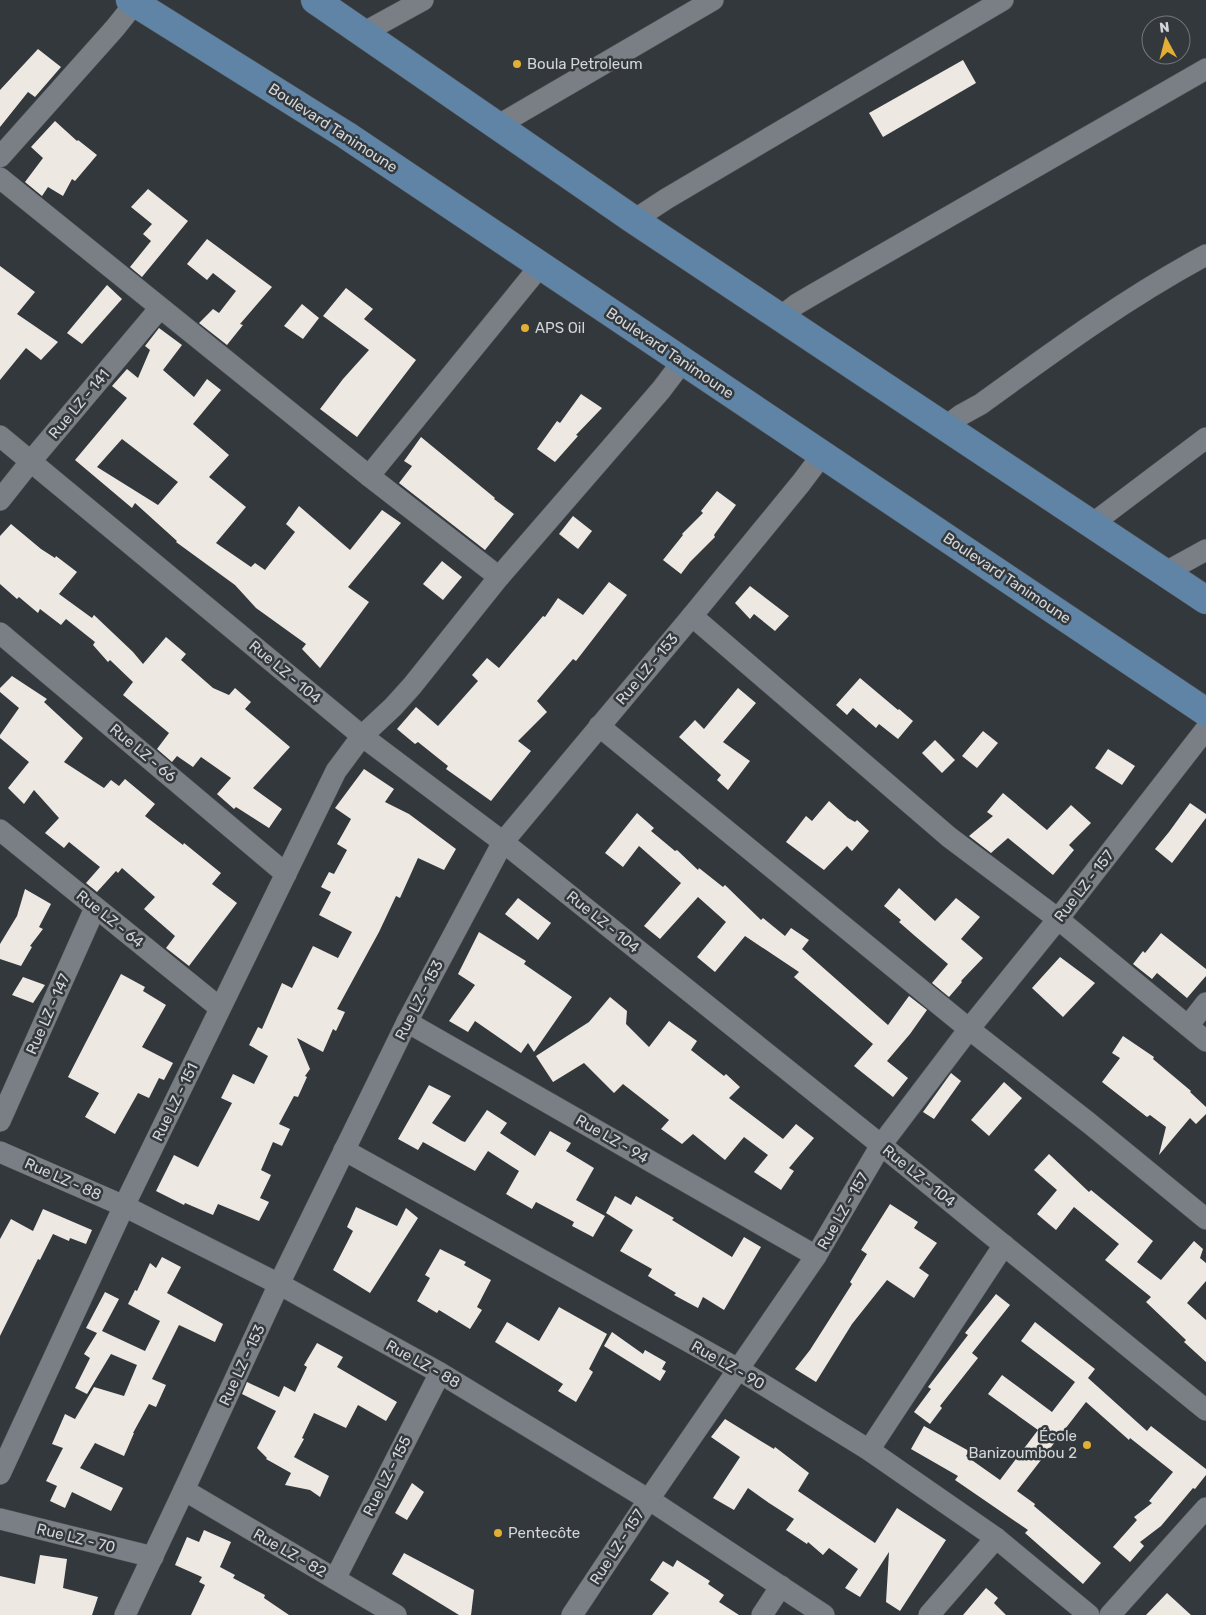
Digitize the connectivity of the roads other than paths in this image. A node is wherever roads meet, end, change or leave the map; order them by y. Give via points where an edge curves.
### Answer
1 (315, 0) edge
2 (422, 0) edge
3 (713, 0) edge
4 (1003, 0) edge
5 (133, 2) edge
6 (363, 33) junction
7 (1206, 69) edge
8 (497, 126) junction
9 (0, 157) edge
10 (0, 178) edge
11 (634, 220) junction
12 (1206, 255) edge
13 (541, 265) junction
14 (160, 308) junction
15 (780, 317) junction
16 (683, 361) junction
17 (945, 427) junction
18 (0, 436) edge
19 (1206, 438) edge
20 (822, 455) junction
21 (30, 461) junction
22 (369, 476) junction
23 (0, 500) edge
24 (1092, 524) junction
25 (1206, 550) edge
26 (1166, 572) junction
27 (499, 577) junction
28 (1206, 600) edge
29 (692, 616) junction
30 (0, 633) edge
31 (1206, 712) edge
32 (599, 726) junction
33 (1206, 730) edge
34 (362, 736) junction
35 (0, 830) edge
36 (502, 842) junction
37 (286, 874) junction
38 (95, 908) junction
39 (1058, 919) junction
40 (1206, 1003) edge
41 (220, 1008) junction
42 (407, 1022) junction
43 (1188, 1026) junction
44 (970, 1029) junction
45 (1206, 1041) edge
46 (0, 1121) edge
47 (882, 1145) junction
48 (344, 1150) junction
49 (0, 1152) edge
50 (124, 1206) junction
51 (1206, 1218) edge
52 (1004, 1245) junction
53 (816, 1256) junction
54 (279, 1284) junction
55 (738, 1369) junction
56 (440, 1372) junction
57 (1206, 1410) edge
58 (869, 1450) junction
59 (0, 1474) edge
60 (184, 1490) junction
61 (649, 1499) junction
62 (1206, 1508) edge
63 (0, 1519) edge
64 (996, 1538) junction
65 (153, 1557) junction
66 (335, 1579) junction
67 (781, 1586) junction
68 (125, 1615) edge
69 (396, 1615) edge
70 (572, 1615) edge
71 (762, 1615) edge
72 (824, 1615) edge
73 (929, 1615) edge
74 (1089, 1615) edge
75 (1110, 1615) edge

1 - 6 main road
2 - 6 street
3 - 8 street
4 - 11 street
5 - 9 street via 115,28
5 - 13 main road, Boulevard Tanimoune via 346,135
6 - 8 main road
7 - 15 street via 814,294
8 - 11 main road
10 - 14 street
11 - 15 main road
12 - 17 street via 1103,317
13 - 16 main road, Boulevard Tanimoune
13 - 22 street
14 - 21 street, Rue LZ - 141
14 - 22 street
15 - 17 main road
16 - 20 main road, Boulevard Tanimoune
16 - 27 street, Rue LZ - 151
17 - 24 main road
18 - 21 street, Rue LZ - 104
19 - 24 street
20 - 29 street, Rue LZ - 153
20 - 31 main road, Boulevard Tanimoune
21 - 23 street, Rue LZ - 141
21 - 34 street, Rue LZ - 104
22 - 27 street
24 - 26 main road
25 - 26 street
26 - 28 main road
27 - 34 street, Rue LZ - 151 via 412,686
29 - 32 street, Rue LZ - 153
29 - 39 street via 949,837
30 - 37 street, Rue LZ - 66
32 - 36 street, Rue LZ - 153
32 - 44 street
33 - 39 street, Rue LZ - 157
34 - 36 street, Rue LZ - 104
34 - 37 street, Rue LZ - 151 via 336,771
35 - 38 street, Rue LZ - 64
36 - 42 street, Rue LZ - 153
36 - 47 street, Rue LZ - 104
37 - 41 street, Rue LZ - 151
38 - 41 street, Rue LZ - 64
38 - 46 street, Rue LZ - 147
39 - 43 street
39 - 44 street, Rue LZ - 157
40 - 43 street
41 - 50 street, Rue LZ - 151
42 - 48 street, Rue LZ - 153
42 - 53 street, Rue LZ - 94
43 - 45 street
44 - 47 street, Rue LZ - 157
44 - 51 street
47 - 52 street, Rue LZ - 104
47 - 53 street, Rue LZ - 157
48 - 54 street, Rue LZ - 153
48 - 55 street, Rue LZ - 90
49 - 50 street, Rue LZ - 88
50 - 54 street, Rue LZ - 88
50 - 59 street, Rue LZ - 151
52 - 57 street, Rue LZ - 104
52 - 58 street
53 - 55 street, Rue LZ - 157
54 - 56 street, Rue LZ - 88
54 - 60 street, Rue LZ - 153
55 - 58 street, Rue LZ - 90
55 - 61 street, Rue LZ - 157
56 - 61 street, Rue LZ - 88
56 - 66 street, Rue LZ - 155
58 - 64 street, Rue LZ - 90
60 - 65 street, Rue LZ - 153
60 - 66 street, Rue LZ - 82
61 - 67 street, Rue LZ - 88
61 - 70 street, Rue LZ - 157
62 - 75 street
63 - 65 street, Rue LZ - 70
64 - 73 street
64 - 74 street, Rue LZ - 90
65 - 68 street, Rue LZ - 153
66 - 69 street, Rue LZ - 82
67 - 71 street
67 - 72 street, Rue LZ - 88

